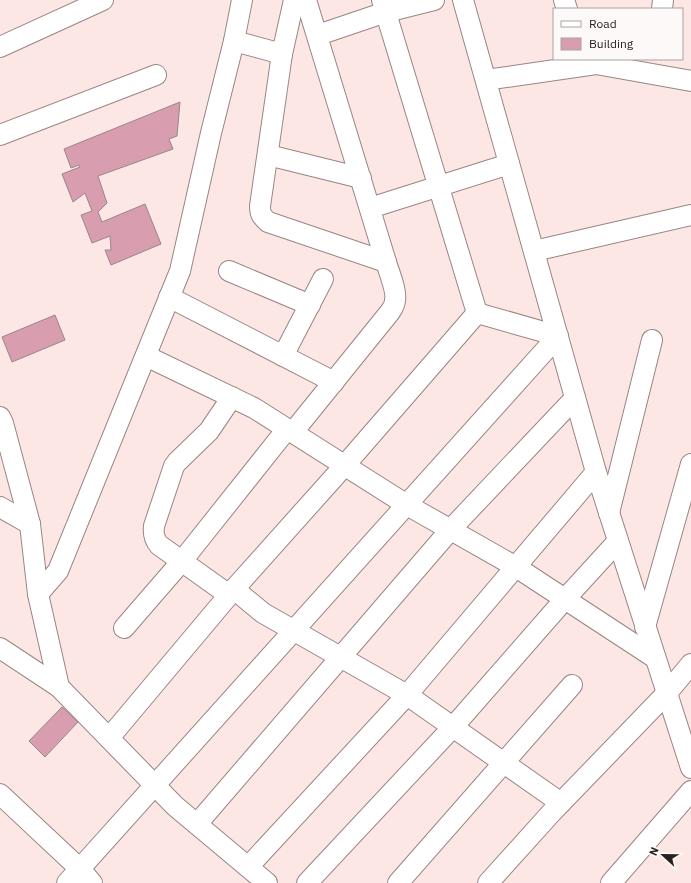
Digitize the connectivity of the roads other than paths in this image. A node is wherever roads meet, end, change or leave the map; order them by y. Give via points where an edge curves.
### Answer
1 (103, 0) edge
2 (294, 0) edge
3 (306, 0) edge
4 (434, 0) edge
5 (463, 0) edge
6 (238, 3) edge
7 (384, 6) edge
8 (318, 35) junction
9 (234, 41) junction
10 (0, 47) edge
11 (282, 54) junction
12 (581, 62) edge
13 (659, 67) edge
14 (156, 75) dead end
15 (486, 80) junction
16 (691, 82) edge
17 (0, 135) edge
18 (268, 155) junction
19 (509, 164) junction
20 (361, 178) junction
21 (438, 186) junction
22 (370, 208) junction
23 (691, 215) edge
24 (534, 251) junction
25 (386, 262) junction
26 (228, 271) dead end
27 (323, 279) dead end
28 (169, 297) junction
29 (310, 305) junction
30 (477, 313) junction
31 (558, 336) junction
32 (652, 340) dead end
33 (146, 356) junction
34 (283, 356) junction
35 (334, 382) junction
36 (232, 397) junction
37 (575, 398) junction
38 (0, 417) edge
39 (290, 430) junction
40 (691, 464) edge
41 (345, 465) junction
42 (596, 472) junction
43 (407, 505) junction
44 (0, 507) edge
45 (609, 513) junction
46 (30, 524) junction
47 (451, 529) junction
48 (618, 541) junction
49 (182, 562) junction
50 (516, 567) junction
51 (232, 592) junction
52 (38, 594) junction
53 (564, 599) junction
54 (645, 627) junction
55 (124, 628) dead end
56 (294, 630) junction
57 (0, 648) edge
58 (341, 657) junction
59 (655, 658) junction
60 (691, 664) edge
61 (572, 685) dead end
62 (59, 687) junction
63 (667, 692) junction
64 (407, 695) junction
65 (454, 727) junction
66 (109, 738) junction
67 (504, 763) junction
68 (691, 768) edge
69 (155, 785) junction
70 (691, 791) edge
71 (0, 794) edge
72 (561, 803) junction
73 (197, 824) junction
74 (248, 867) junction
75 (80, 878) edge
76 (267, 883) edge
77 (307, 883) edge
78 (398, 883) edge
79 (488, 883) edge
80 (611, 883) edge

1 - 10 street
2 - 11 street
3 - 8 street
4 - 7 street
5 - 15 street
6 - 9 street
7 - 8 street
7 - 21 street
8 - 20 street
9 - 11 street
9 - 28 street via 180,271
11 - 18 street
12 - 13 street
12 - 15 street
13 - 16 street
14 - 17 street
15 - 19 street
18 - 20 street
18 - 25 street via 260,206 263,218 268,222
19 - 21 street
19 - 24 street
20 - 22 street
21 - 22 street
21 - 30 street
22 - 25 street
23 - 24 street
24 - 31 street
25 - 35 street via 395,293 394,306
26 - 29 street
27 - 29 street
28 - 33 street
28 - 34 street
29 - 34 street
30 - 31 street
30 - 41 street
31 - 37 street
31 - 43 street
32 - 45 street
33 - 36 street
33 - 52 street via 58,571
34 - 35 street
35 - 39 street
36 - 39 street
36 - 49 street via 209,431 174,466 154,526 155,540
37 - 42 street
37 - 47 street
38 - 46 street
39 - 41 street
39 - 49 street
40 - 54 street
41 - 43 street
41 - 51 street
42 - 45 street
42 - 50 street
43 - 47 street
43 - 56 street
44 - 46 street
45 - 48 street
46 - 52 street
47 - 50 street
47 - 58 street
48 - 53 street
48 - 54 street
49 - 51 street
49 - 55 street
50 - 53 street
50 - 64 street
51 - 56 street
51 - 66 street
52 - 62 street
53 - 59 street
53 - 65 street
54 - 59 street
56 - 58 street
56 - 69 street
57 - 62 street
58 - 64 street
58 - 73 street
59 - 63 street
60 - 63 street
61 - 67 street
62 - 66 street
63 - 68 street
63 - 72 street
64 - 65 street
64 - 74 street
65 - 67 street
65 - 77 street
66 - 69 street
67 - 72 street
67 - 78 street
69 - 73 street
69 - 75 street
70 - 80 street
71 - 75 street
72 - 79 street
73 - 74 street
74 - 76 street

